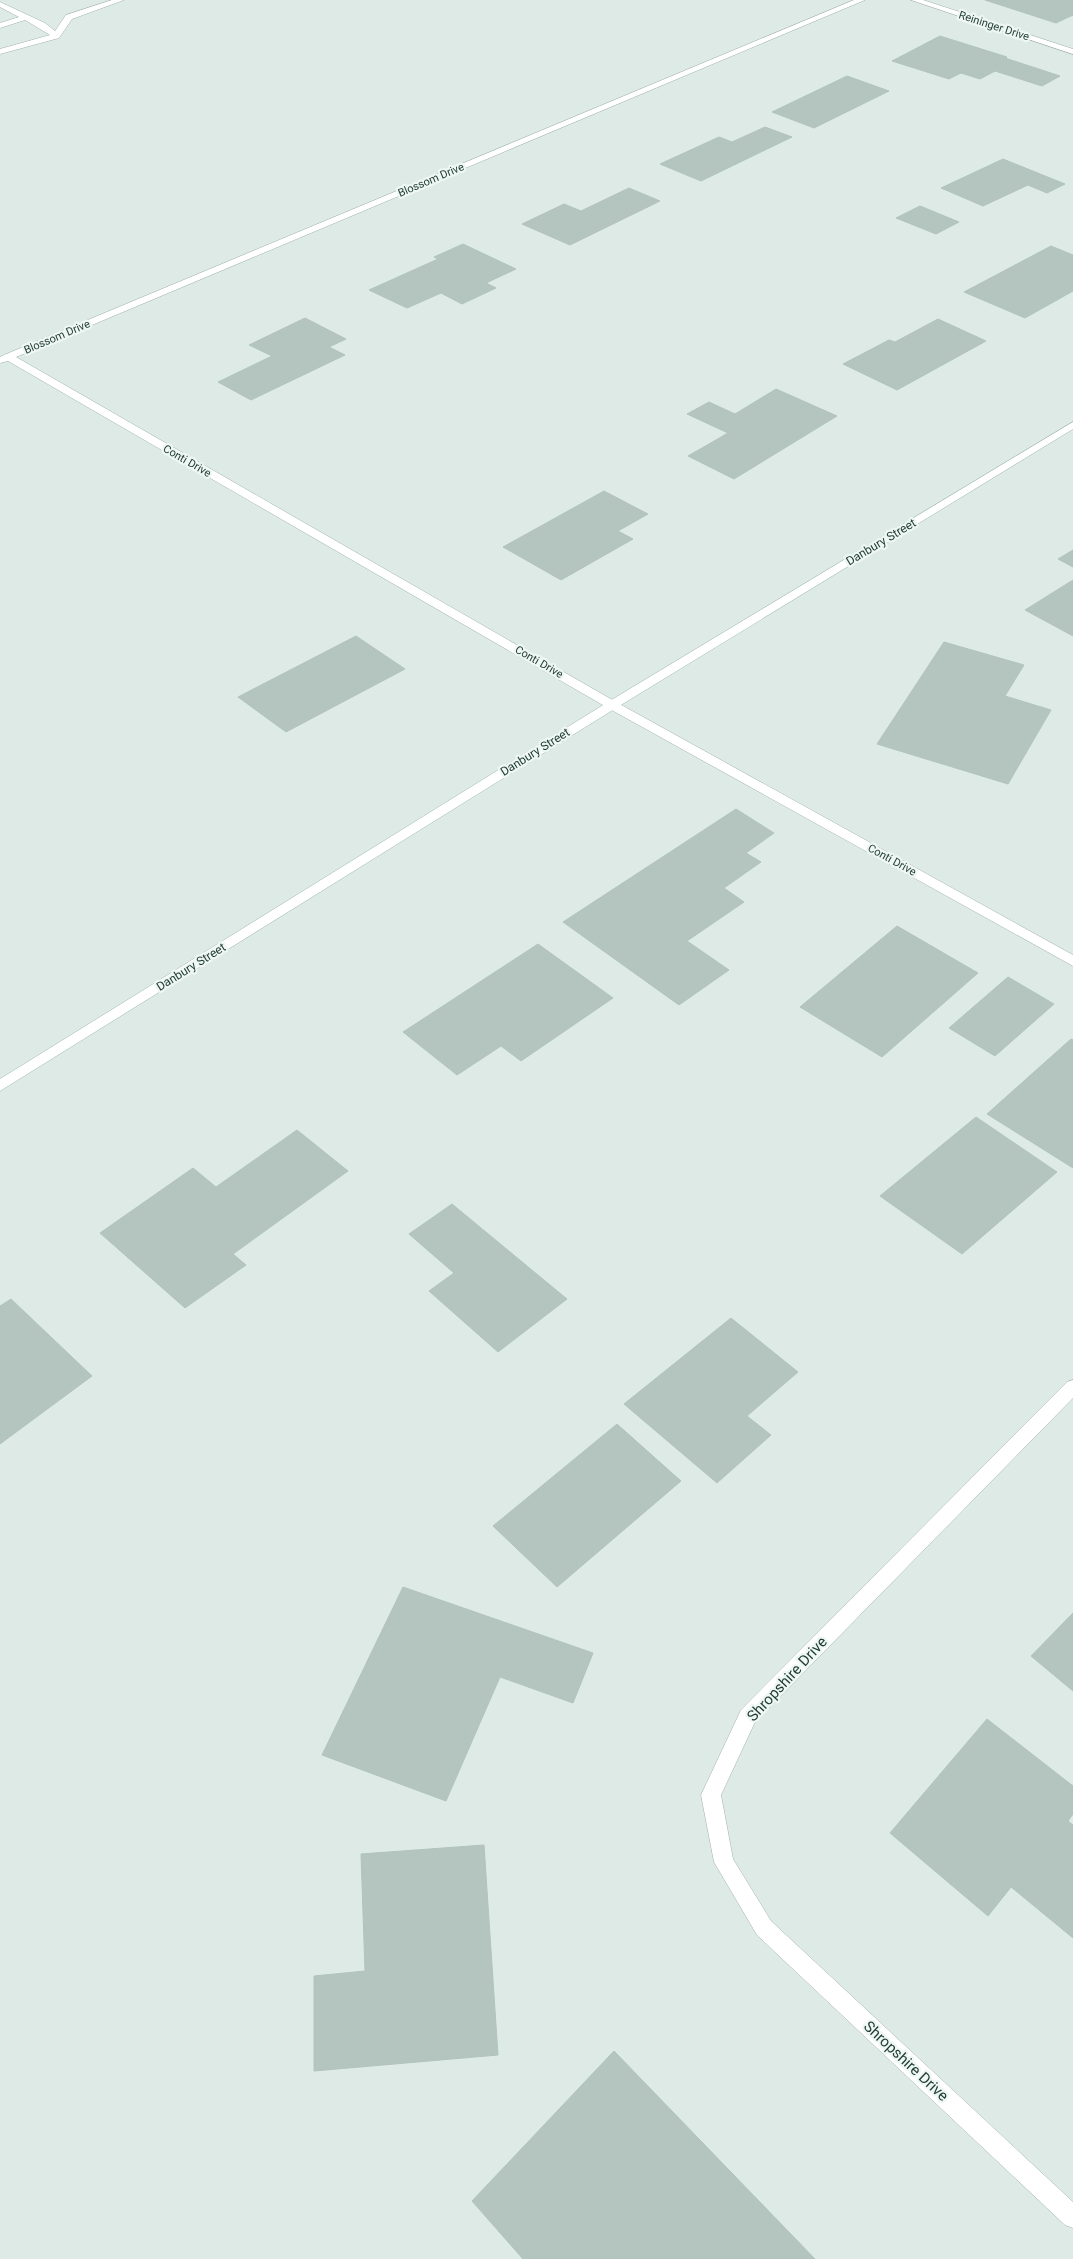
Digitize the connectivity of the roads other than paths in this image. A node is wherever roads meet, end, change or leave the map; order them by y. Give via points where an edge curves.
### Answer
1 (120, 0) edge
2 (861, 0) edge
3 (915, 0) edge
4 (0, 4) edge
5 (26, 17) junction
6 (0, 26) edge
7 (56, 36) junction
8 (0, 52) edge
9 (1073, 52) edge
10 (4, 359) edge
11 (1073, 425) edge
12 (612, 705) junction
13 (1073, 961) edge
14 (0, 1086) edge
15 (1073, 1387) edge
16 (1073, 2217) edge

1 - 7 street via 69,17
2 - 10 street, Blossom Drive
3 - 9 street, Reininger Drive
4 - 5 street
5 - 6 street
5 - 7 street
7 - 8 street
10 - 12 street, Conti Drive
11 - 12 street, Danbury Street
12 - 13 street, Conti Drive
12 - 14 street, Danbury Street
15 - 16 street, Shropshire Drive via 748,1716 711,1795 724,1862 764,1928

